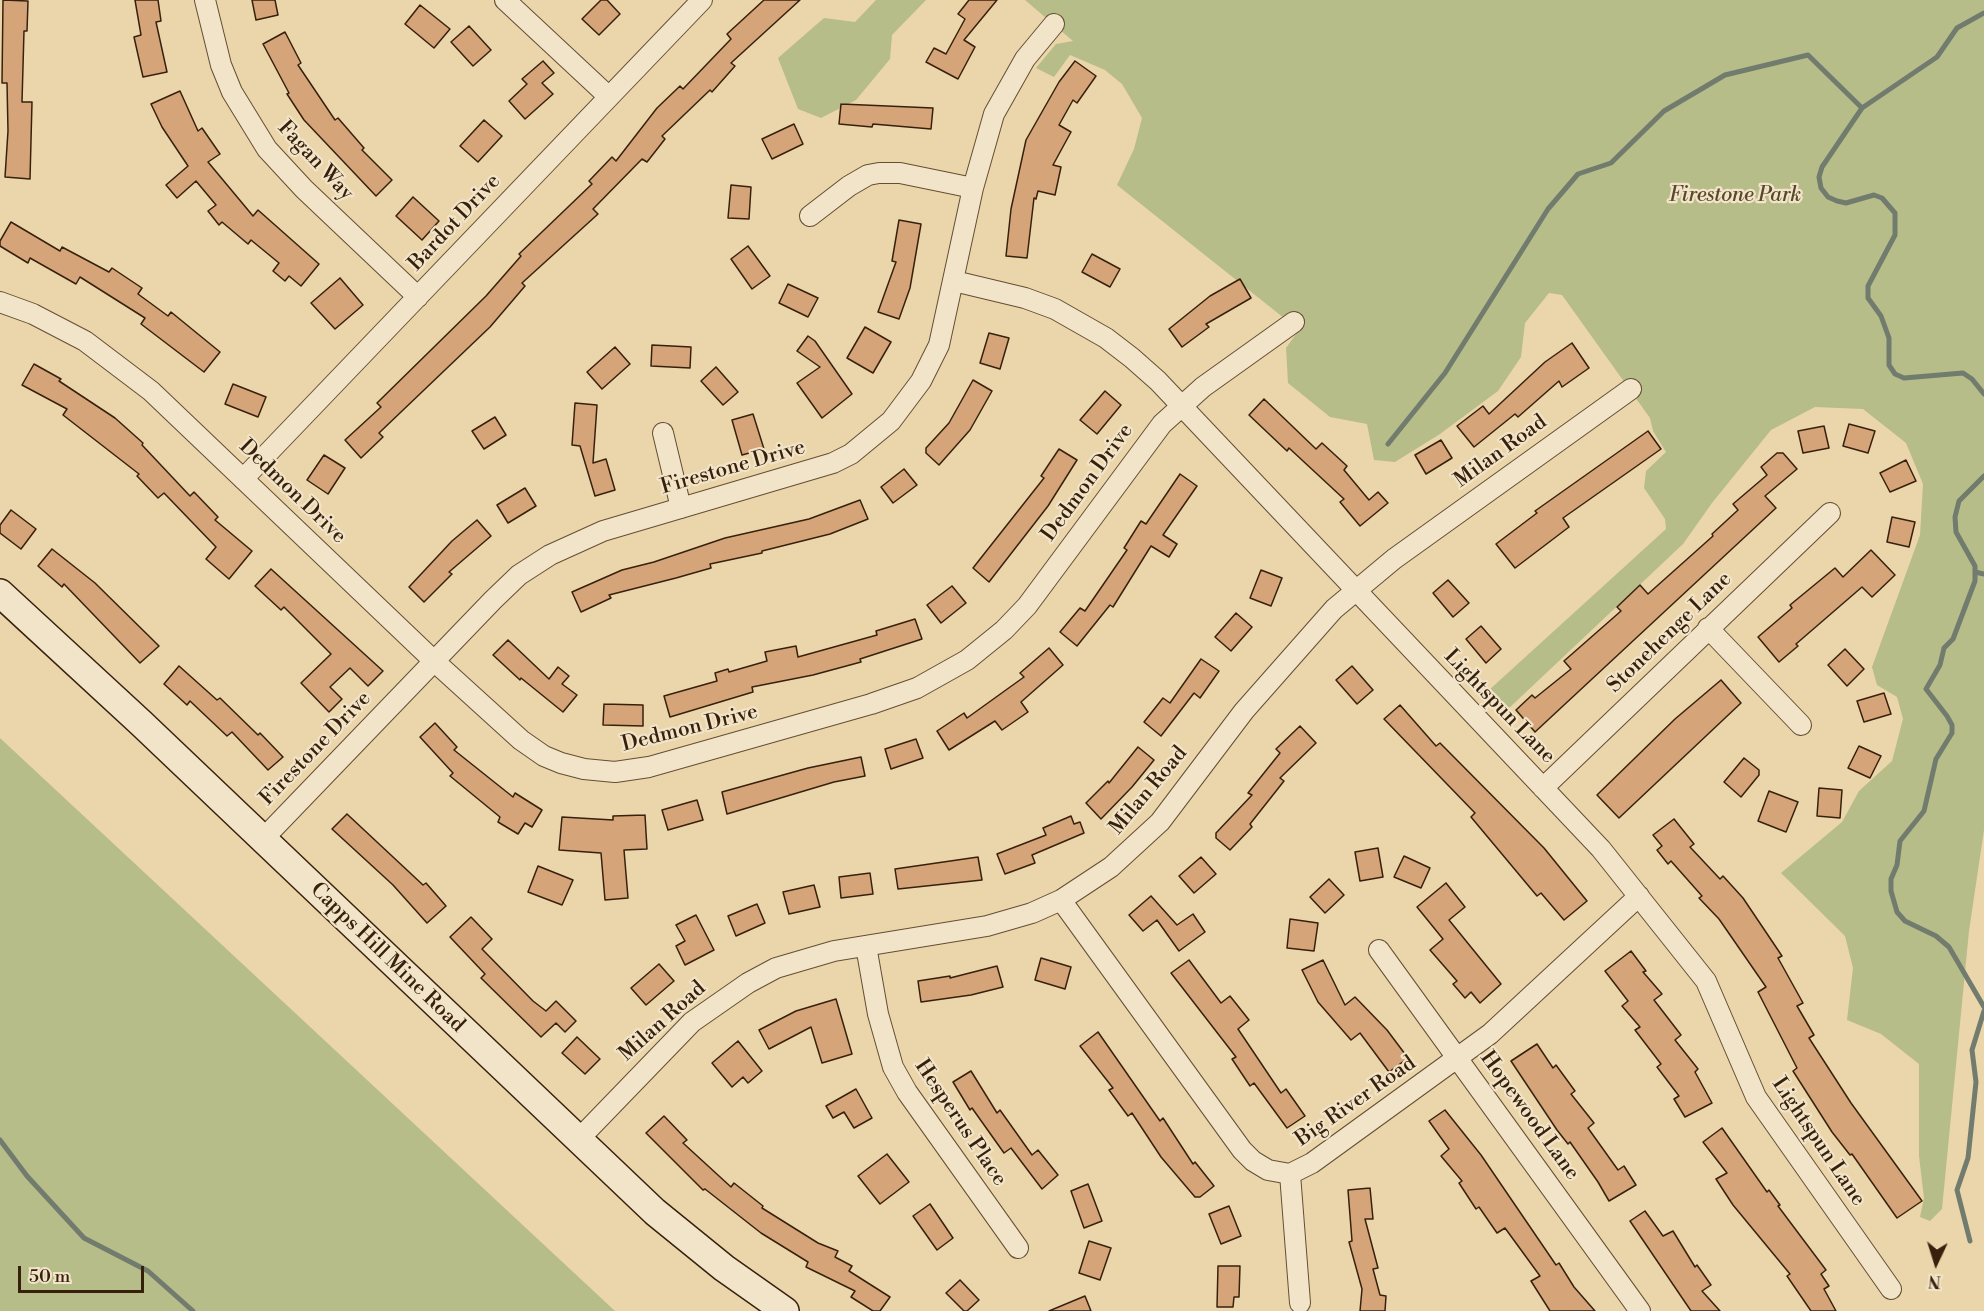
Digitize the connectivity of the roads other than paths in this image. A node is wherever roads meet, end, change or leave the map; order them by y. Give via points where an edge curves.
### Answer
1 (204, 0) edge
2 (505, 0) edge
3 (702, 0) edge
4 (1054, 24) dead end
5 (608, 96) junction
6 (973, 188) junction
7 (810, 216) dead end
8 (954, 281) junction
9 (418, 297) junction
10 (0, 302) edge
11 (1294, 322) dead end
12 (1631, 389) dead end
13 (1180, 405) junction
14 (663, 434) dead end
15 (243, 479) junction
16 (681, 508) junction
17 (1830, 513) dead end
18 (1356, 590) junction
19 (0, 593) edge
20 (1708, 628) junction
21 (434, 661) junction
22 (1801, 725) dead end
23 (1543, 788) junction
24 (262, 839) junction
25 (1640, 896) junction
26 (1061, 900) junction
27 (866, 946) junction
28 (1379, 950) dead end
29 (1458, 1059) junction
30 (578, 1140) junction
31 (1290, 1174) junction
32 (1018, 1248) dead end
33 (1891, 1289) dead end
34 (1300, 1303) dead end
35 (785, 1311) edge
36 (1640, 1311) edge

1 - 9 street, Fagan Way via 232,92 267,148 304,189
2 - 5 street
3 - 5 street, Bardot Drive
4 - 6 street, Firestone Drive via 1006,88 984,142
5 - 9 street, Bardot Drive
6 - 7 street via 900,173 879,173 849,186
6 - 8 street, Firestone Drive
8 - 13 street, Lightspun Lane via 1025,298 1073,317 1132,358
8 - 16 street, Firestone Drive via 939,345 921,381 906,404 869,440 851,454 813,471
9 - 15 street, Bardot Drive
10 - 15 street, Dedmon Drive via 66,330 118,364
11 - 13 street, Dedmon Drive
12 - 18 street, Milan Road
13 - 18 street, Lightspun Lane
13 - 21 street, Dedmon Drive via 1004,630 945,674 871,704 649,767 604,772 544,756 499,722
14 - 16 street
15 - 21 street, Dedmon Drive
16 - 21 street, Firestone Drive via 603,531 550,555 511,583
17 - 20 street, Stonehenge Lane
18 - 23 street, Lightspun Lane
18 - 26 street, Milan Road via 1287,660 1145,838 1111,867
19 - 24 street, Capps Hill Mine Road
20 - 22 street
20 - 23 street, Stonehenge Lane
21 - 24 street, Firestone Drive
23 - 25 street, Lightspun Lane
24 - 30 street, Capps Hill Mine Road
25 - 29 street, Big River Road
25 - 33 street, Lightspun Lane via 1706,981 1756,1097
26 - 27 street, Milan Road via 987,926
26 - 31 street, Big River Road via 1242,1150 1268,1170
27 - 30 street, Milan Road via 776,968 711,1007 671,1042
27 - 32 street, Hesperus Place via 878,1014 894,1067 907,1092
28 - 29 street, Hopewood Lane
29 - 31 street, Big River Road via 1312,1163
29 - 36 street, Hopewood Lane
30 - 35 street, Capps Hill Mine Road via 691,1242
31 - 34 street

